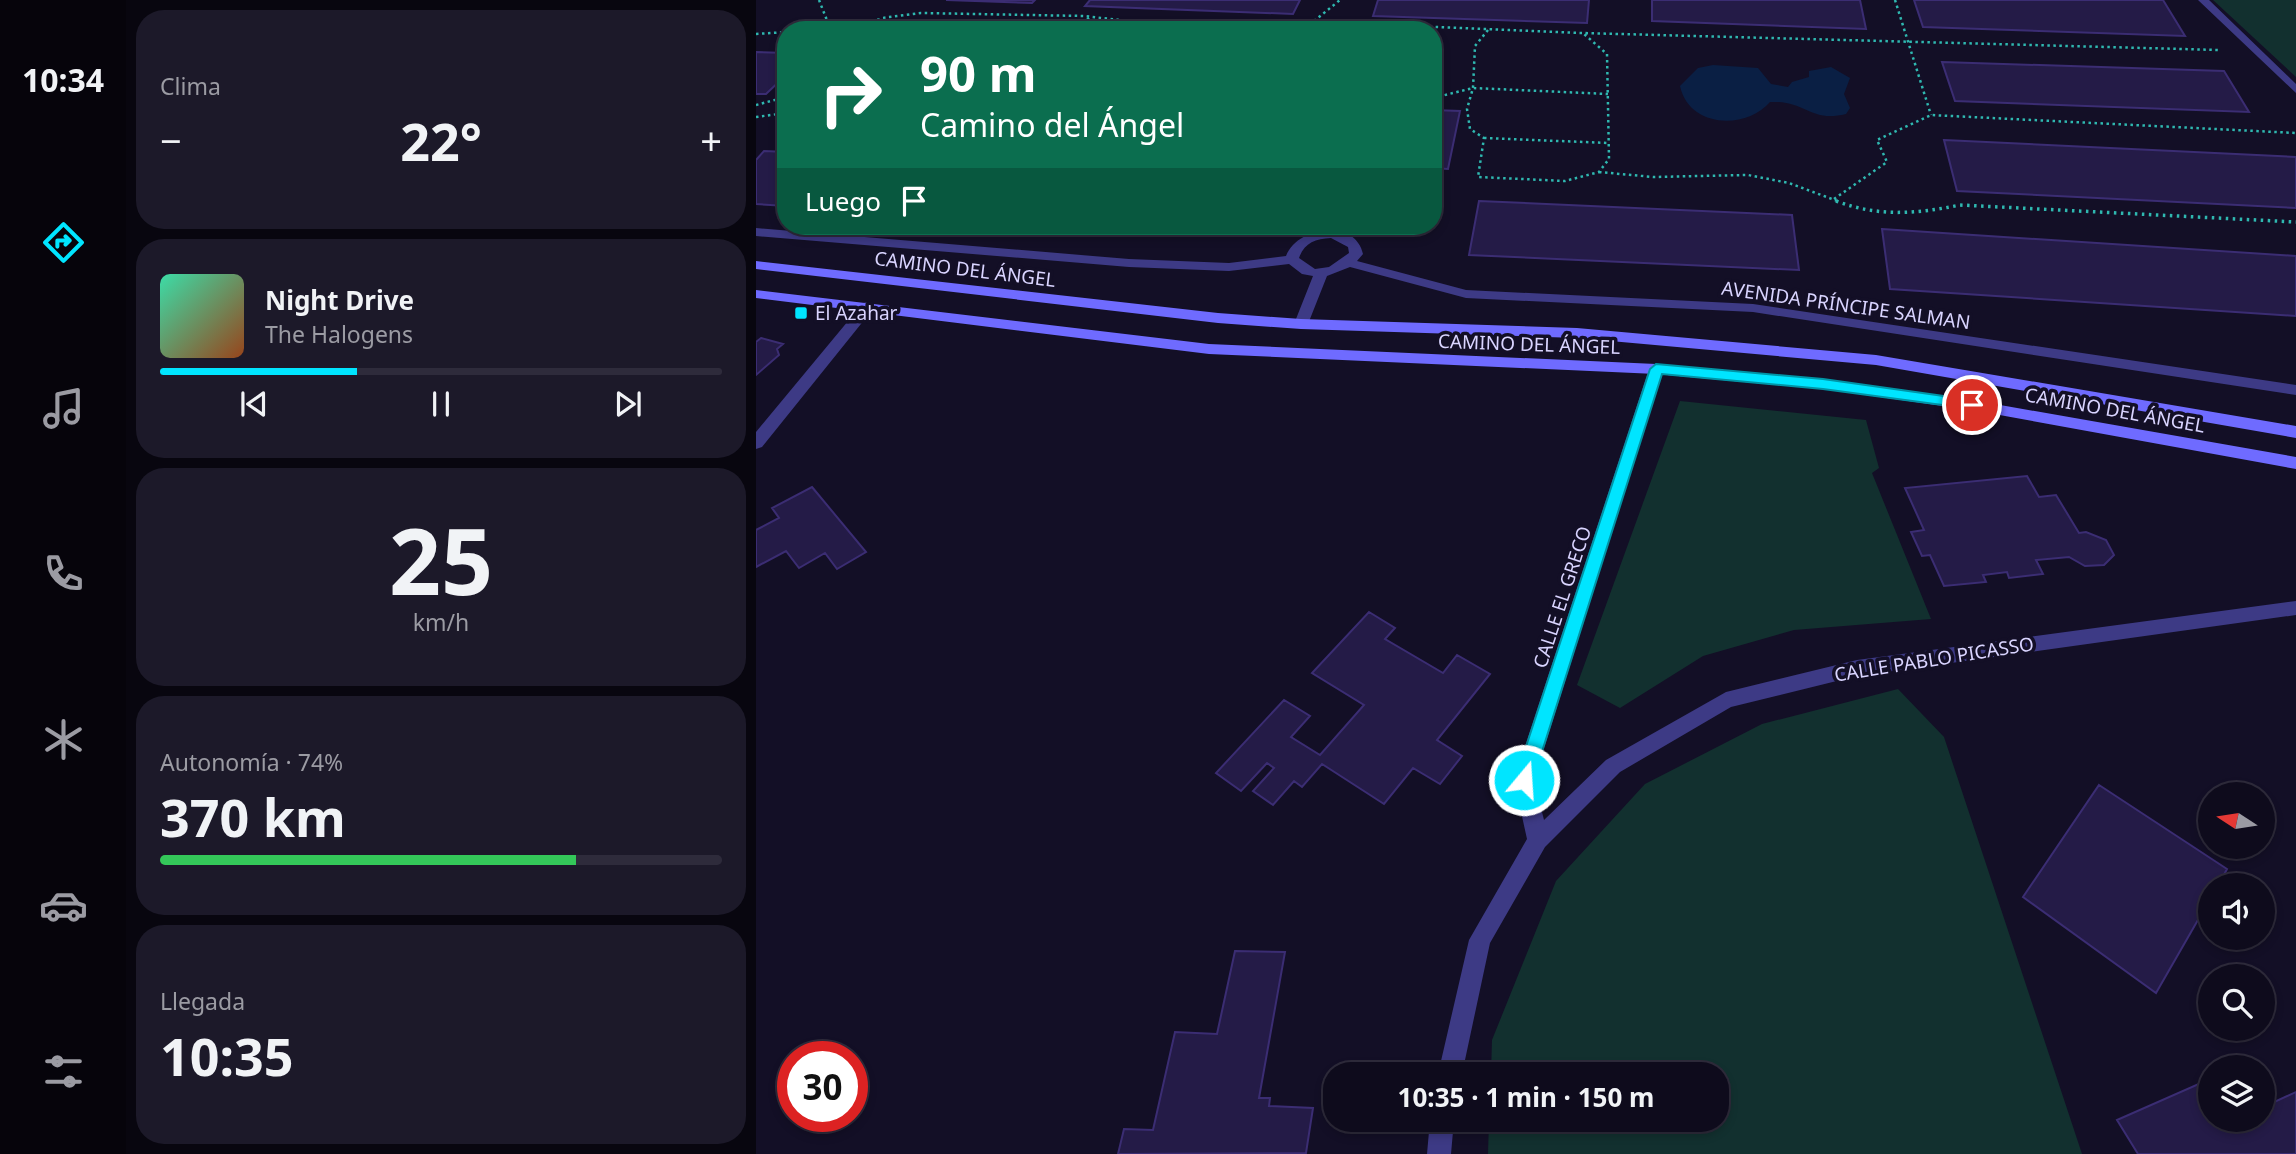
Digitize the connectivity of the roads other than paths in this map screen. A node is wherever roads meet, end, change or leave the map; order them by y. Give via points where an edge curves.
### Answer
1 (2203, 0) edge
2 (2296, 90) edge
3 (756, 232) edge
4 (777, 234) edge
5 (792, 235) edge
6 (1327, 235) edge
7 (1334, 235) edge
8 (1292, 259) junction
9 (1349, 263) junction
10 (756, 265) edge
11 (1321, 273) junction
12 (756, 294) edge
13 (868, 306) junction
14 (1301, 324) junction
15 (1656, 369) junction
16 (2296, 390) edge
17 (2296, 432) edge
18 (756, 443) edge
19 (2296, 463) edge
20 (2296, 608) edge
21 (1538, 840) junction
22 (1453, 1062) edge
23 (1441, 1132) edge
24 (1439, 1154) edge

1 - 2 street
3 - 4 street
5 - 8 street via 1129,263 1229,267
6 - 8 street via 1302,241
7 - 9 street via 1354,245 1356,254
8 - 11 street via 1302,269
9 - 11 street
9 - 16 street, AVENIDA PRÍNCIPE SALMAN via 1466,294 1753,308
10 - 14 street, CAMINO DEL ÁNGEL via 1144,312
11 - 14 street
12 - 13 street, CAMINO DEL ÁNGEL
13 - 15 street, CAMINO DEL ÁNGEL via 1209,349
13 - 18 street
14 - 17 street, CAMINO DEL ÁNGEL via 1577,333 1876,360
15 - 19 street, CAMINO DEL ÁNGEL via 1823,384 1972,405
15 - 21 street, CALLE EL GRECO via 1524,780
20 - 21 street, CALLE PABLO PICASSO via 1857,668 1726,700 1613,766
21 - 22 street, CALLE PABLO PICASSO via 1480,940
23 - 24 street

